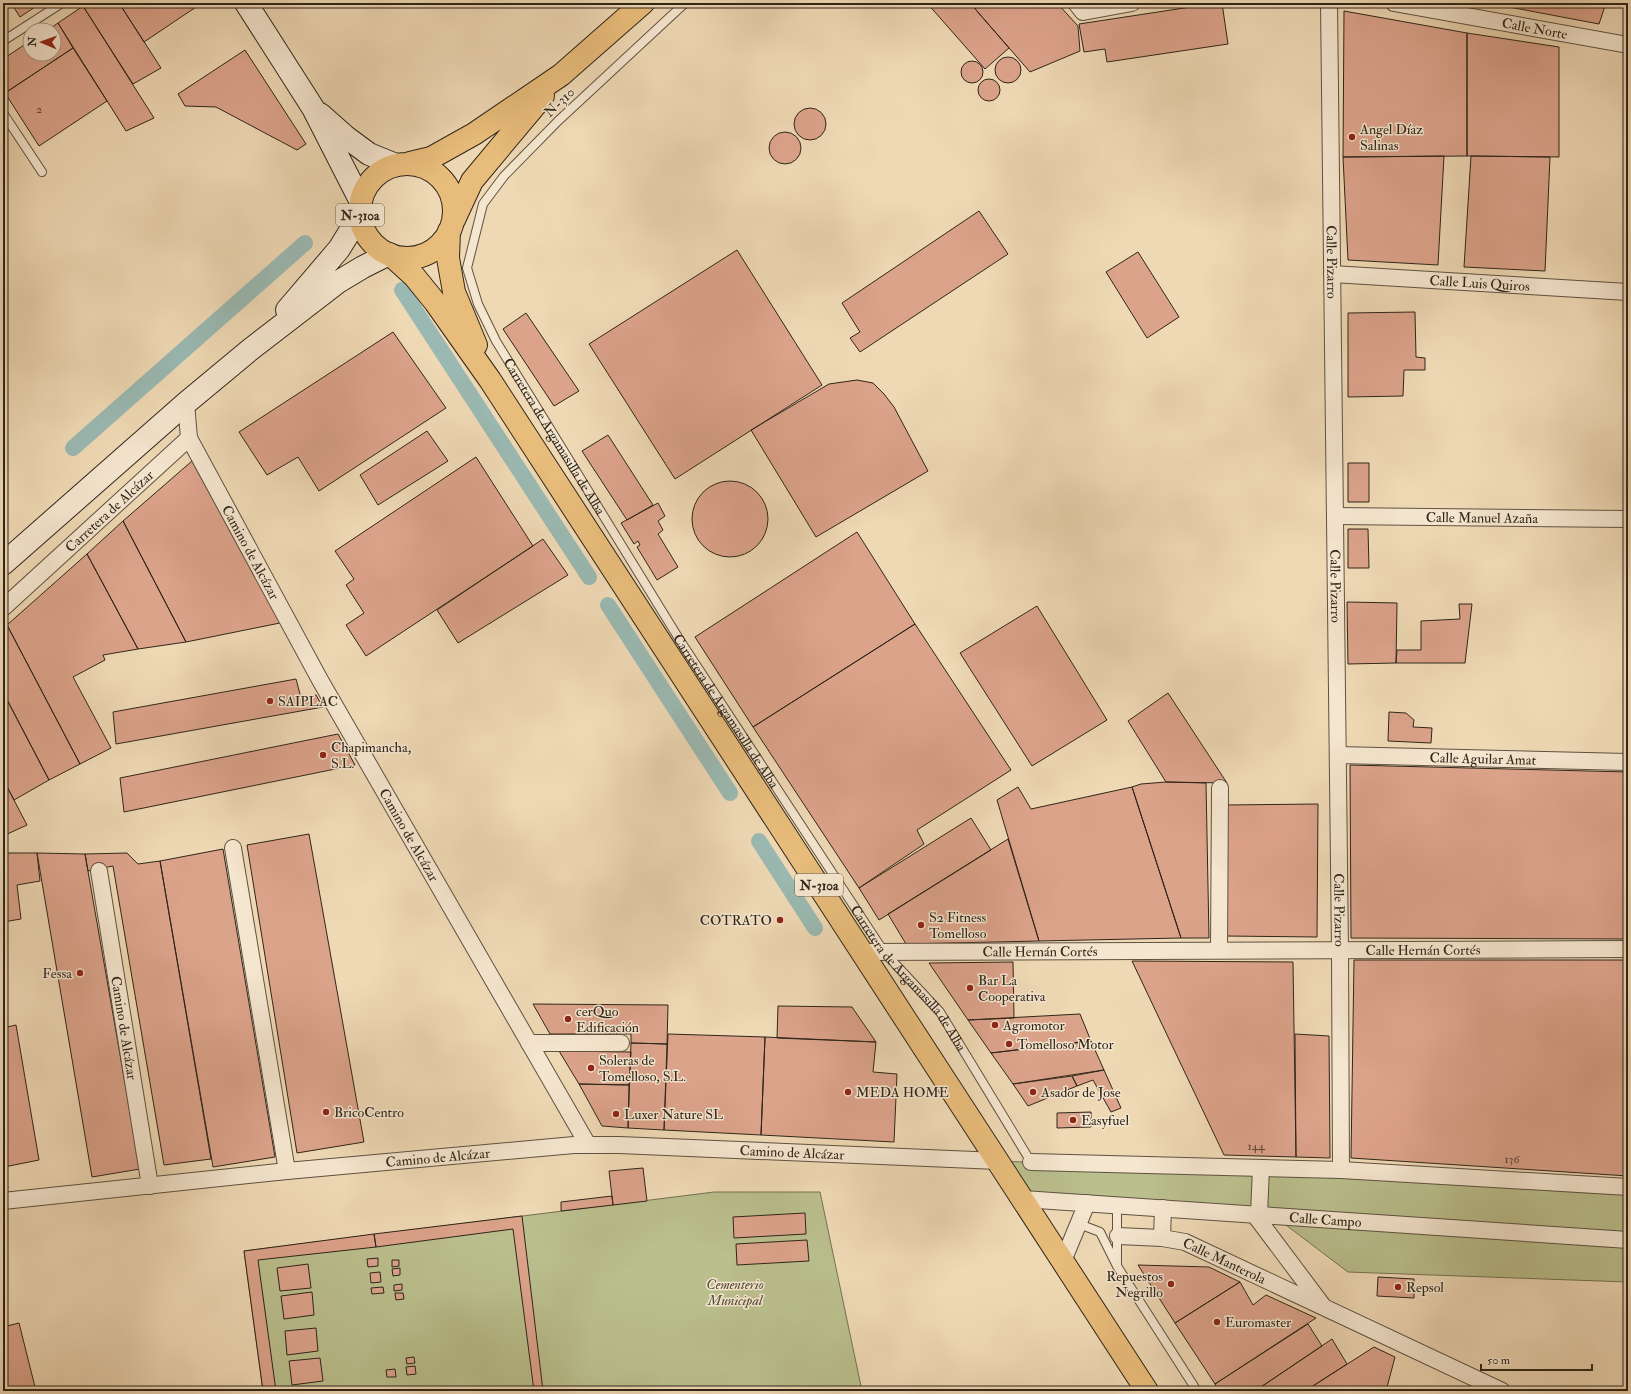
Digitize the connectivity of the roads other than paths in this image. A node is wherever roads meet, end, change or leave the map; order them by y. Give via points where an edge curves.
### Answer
1 (62, 3) edge
2 (246, 3) edge
3 (643, 3) edge
4 (685, 3) edge
5 (1076, 3) edge
6 (1132, 3) edge
7 (1329, 3) edge
8 (1394, 3) edge
9 (3, 41) edge
10 (1628, 45) edge
11 (561, 75) junction
12 (313, 108) junction
13 (3, 113) edge
14 (403, 164) junction
15 (42, 172) dead end
16 (360, 209) junction
17 (451, 227) junction
18 (474, 237) joint
19 (391, 255) junction
20 (1332, 274) junction
21 (1628, 292) edge
22 (251, 349) junction
23 (490, 380) junction
24 (186, 403) junction
25 (189, 438) junction
26 (1335, 516) junction
27 (1628, 519) edge
28 (3, 564) edge
29 (3, 608) edge
30 (1338, 755) junction
31 (1628, 762) edge
32 (1220, 788) dead end
33 (234, 848) dead end
34 (99, 871) dead end
35 (1628, 949) edge
36 (1219, 950) junction
37 (1340, 950) junction
38 (862, 952) junction
39 (884, 952) junction
40 (529, 1043) junction
41 (621, 1043) dead end
42 (588, 1145) junction
43 (998, 1161) junction
44 (1031, 1162) joint
45 (1261, 1168) junction
46 (1341, 1170) junction
47 (287, 1171) junction
48 (150, 1186) junction
49 (1628, 1187) edge
50 (1023, 1199) junction
51 (3, 1201) edge
52 (1087, 1203) junction
53 (1117, 1205) junction
54 (1163, 1208) junction
55 (1257, 1214) junction
56 (1079, 1224) junction
57 (1118, 1236) junction
58 (1162, 1238) junction
59 (1628, 1240) edge
60 (1063, 1261) junction
61 (1117, 1266) junction
62 (1325, 1309) junction
63 (1147, 1391) edge
64 (1197, 1391) edge
65 (1502, 1391) edge

1 - 9 lane
2 - 12 main road
3 - 11 highway, N-310a
4 - 18 lane, N-310 via 563,116 504,176 483,204
5 - 6 street via 1083,12
7 - 20 street, Calle Pizarro
8 - 10 street, Calle Norte
11 - 14 highway, N-310a via 474,134 431,158
11 - 17 highway, N-310a via 472,181
12 - 14 main road via 369,154
12 - 16 main road
13 - 15 lane
14 - 16 highway, N-310a via 379,172 367,186
14 - 17 highway, N-310a via 426,167 440,176 449,190 454,206
16 - 19 highway, N-310a via 363,227 369,239
16 - 22 main road via 335,254
17 - 19 highway, N-310a via 442,242 425,254 406,258
17 - 23 highway, N-310a via 448,258 454,292
18 - 39 lane, Carretera de Argamasilla de Alba via 467,268 478,304 496,341 681,642
19 - 22 main road via 338,282
19 - 23 highway, N-310a via 414,276 435,302
20 - 21 street, Calle Luis Quiros
20 - 26 street, Calle Pizarro
22 - 24 main road
23 - 38 highway, Carretera de Argamasilla de Alba / N-310a
24 - 25 street
24 - 28 main road
25 - 29 street, Carretera de Alcázar
25 - 40 street, Camino de Alcázar via 320,680
26 - 27 street, Calle Manuel Azaña
26 - 30 street, Calle Pizarro
30 - 31 street, Calle Aguilar Amat
30 - 37 street, Calle Pizarro
32 - 36 street
33 - 47 street
34 - 48 street, Camino de Alcázar
35 - 37 street, Calle Hernán Cortés
36 - 37 street, Calle Hernán Cortés
36 - 39 street, Calle Hernán Cortés
37 - 46 street, Calle Pizarro
38 - 39 street, Calle Hernán Cortés
38 - 43 highway, Carretera de Argamasilla de Alba / N-310a
39 - 44 lane, Carretera de Argamasilla de Alba via 940,1012
40 - 41 street
40 - 42 street, Camino de Alcázar
42 - 43 street, Camino de Alcázar
42 - 47 street, Camino de Alcázar
43 - 50 highway, Carretera de Argamasilla de Alba / N-310a
44 - 45 street
45 - 46 street
45 - 55 street
46 - 49 street
47 - 48 street, Camino de Alcázar
48 - 51 street, Camino de Alcázar
50 - 52 street, Calle Campo
50 - 60 highway, Carretera de Argamasilla de Alba / N-310a
52 - 53 street, Calle Campo
52 - 56 street
53 - 54 street, Calle Campo
53 - 57 lane
54 - 55 street, Calle Campo
54 - 58 street
55 - 59 street, Calle Campo
55 - 62 street, Calle Manterola
56 - 60 street
56 - 61 lane via 1100,1232
57 - 58 street, Calle Manterola
57 - 61 lane
58 - 62 street, Calle Manterola via 1185,1242
60 - 63 highway, Carretera de Argamasilla de Alba / N-310a
61 - 64 lane
62 - 65 street, Calle Manterola

